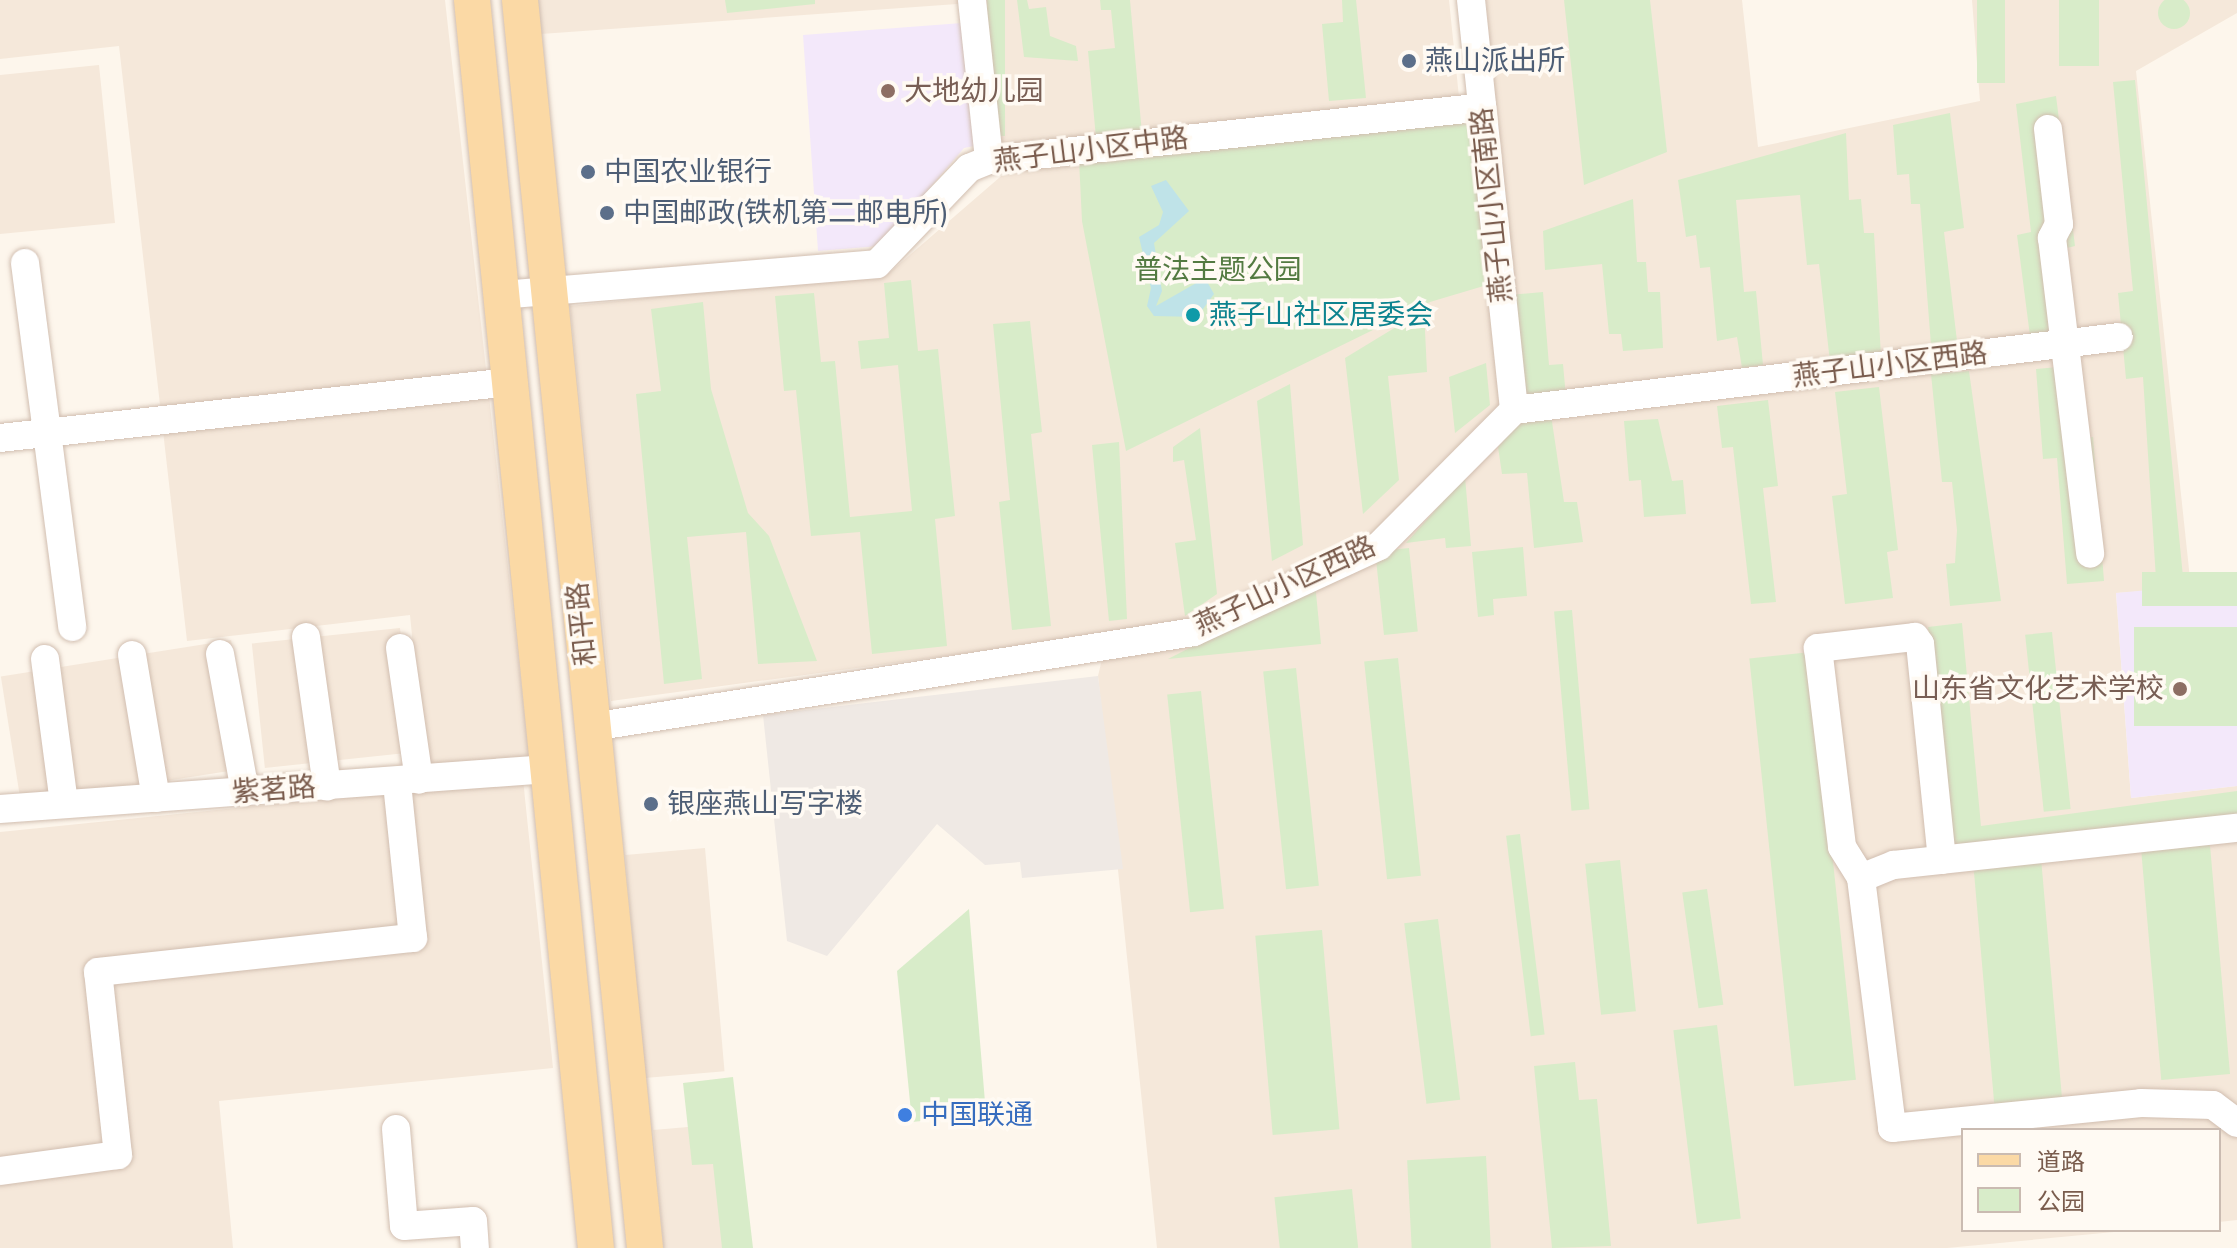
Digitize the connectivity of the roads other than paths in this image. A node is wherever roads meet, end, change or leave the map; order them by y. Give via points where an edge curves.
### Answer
1 (472, 0) edge
2 (520, 0) edge
3 (972, 0) edge
4 (1471, 0) edge
5 (1482, 107) junction
6 (2048, 129) dead end
7 (989, 160) junction
8 (25, 263) dead end
9 (549, 288) junction
10 (501, 295) junction
11 (2119, 337) dead end
12 (2063, 344) junction
13 (510, 382) junction
14 (1514, 410) junction
15 (44, 433) junction
16 (0, 438) edge
17 (2090, 554) dead end
18 (72, 627) dead end
19 (306, 637) dead end
20 (400, 648) dead end
21 (220, 654) dead end
22 (132, 655) dead end
23 (45, 659) dead end
24 (592, 727) junction
25 (549, 769) junction
26 (408, 781) junction
27 (327, 787) junction
28 (245, 792) junction
29 (156, 798) junction
30 (64, 804) junction
31 (0, 809) edge
32 (2237, 828) edge
33 (1942, 860) junction
34 (1861, 878) junction
35 (2237, 1123) edge
36 (396, 1129) dead end
37 (0, 1171) edge
38 (475, 1248) edge
39 (596, 1248) edge
40 (645, 1248) edge

1 - 10 main road, 和平路
2 - 9 main road, 和平路
3 - 7 street
4 - 5 street, 燕子山小区南路
5 - 7 street, 燕子山小区中路
5 - 14 street, 燕子山小区南路
6 - 12 street
7 - 9 street, 燕子山小区中路 via 969,168 877,264
8 - 15 street
9 - 10 street, 燕子山小区中路
9 - 24 main road, 和平路
10 - 13 main road, 和平路
11 - 12 street, 燕子山小区西路
12 - 14 street, 燕子山小区西路
12 - 17 street
13 - 15 street
13 - 25 main road, 和平路
14 - 24 street, 燕子山小区西路 via 1379,546 1194,632
15 - 16 street
15 - 18 street
19 - 27 street
20 - 26 street
21 - 28 street
22 - 29 street
23 - 30 street
24 - 40 main road, 和平路
25 - 26 street, 紫茗路
25 - 39 main road, 和平路
26 - 27 street, 紫茗路
26 - 37 street via 413,938 98,972 118,1155
27 - 28 street, 紫茗路
28 - 29 street, 紫茗路
29 - 30 street, 紫茗路
30 - 31 street, 紫茗路
32 - 33 street
33 - 34 street via 1870,870
33 - 34 street via 1920,644 1915,637 1818,648 1842,847
34 - 35 street via 1892,1128 2141,1103 2213,1105
36 - 38 street via 404,1226 473,1221

